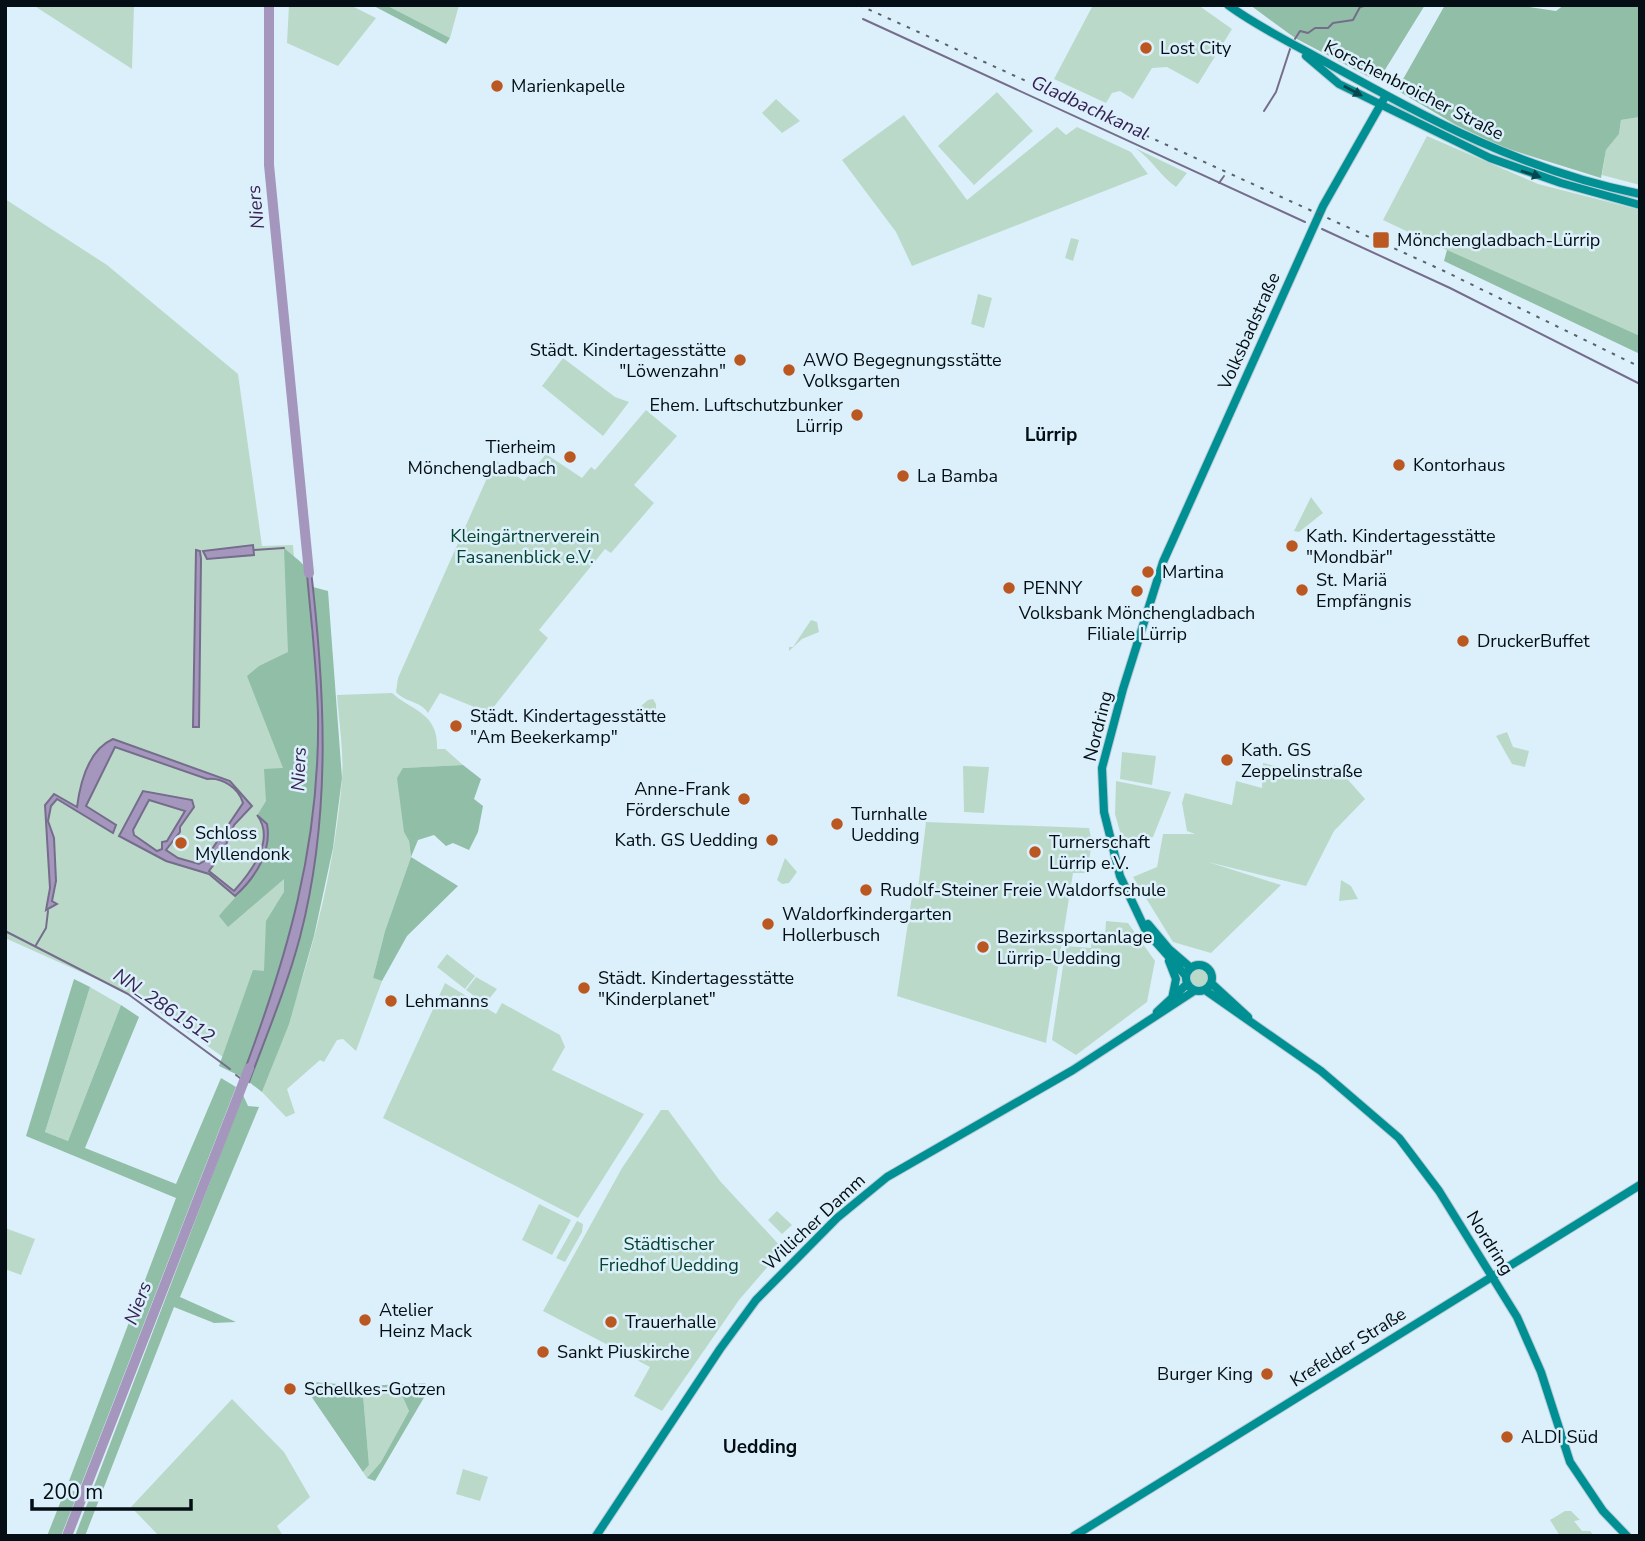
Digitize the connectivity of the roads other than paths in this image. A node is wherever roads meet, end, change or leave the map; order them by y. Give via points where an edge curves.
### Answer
1 (1228, 5) edge
2 (1296, 47) junction
3 (1385, 97) junction
4 (1380, 105) junction
5 (1640, 194) edge
6 (1640, 205) edge
7 (1156, 586) joint
8 (1138, 914) junction
9 (1159, 948) junction
10 (1191, 968) junction
11 (1189, 984) junction
12 (1208, 986) junction
13 (1171, 1000) junction
14 (1142, 1026) junction
15 (1640, 1185) edge
16 (1492, 1277) junction
17 (596, 1536) edge
18 (1074, 1536) edge
19 (1627, 1536) edge

1 - 2 main road, Korschenbroicher Straße
2 - 3 main road, Korschenbroicher Straße
2 -> 4 main road, Korschenbroicher Straße via 1339,84
3 - 4 main road, Volksbadstraße
3 - 5 main road, Korschenbroicher Straße via 1512,157
4 -> 6 main road, Korschenbroicher Straße via 1519,170
4 - 7 main road, Volksbadstraße via 1323,206 1216,440
7 - 8 main road, Nordring via 1102,768 1110,846
8 - 9 main road, Nordring
8 - 10 main road, Nordring
9 - 11 main road, Nordring
9 - 13 main road via 1176,975
10 - 11 main road
10 - 12 main road via 1207,968 1212,975
11 - 12 main road
11 - 13 main road, Willicher Damm
11 - 14 main road, Willicher Damm
12 - 16 main road, Nordring via 1353,1095 1399,1138
13 - 14 main road, Willicher Damm
14 - 17 main road, Willicher Damm via 887,1177 837,1218 788,1264 749,1310
15 - 16 main road, Krefelder Straße
16 - 18 main road, Krefelder Straße
16 - 19 main road, Nordring via 1528,1340 1570,1462 1603,1511

